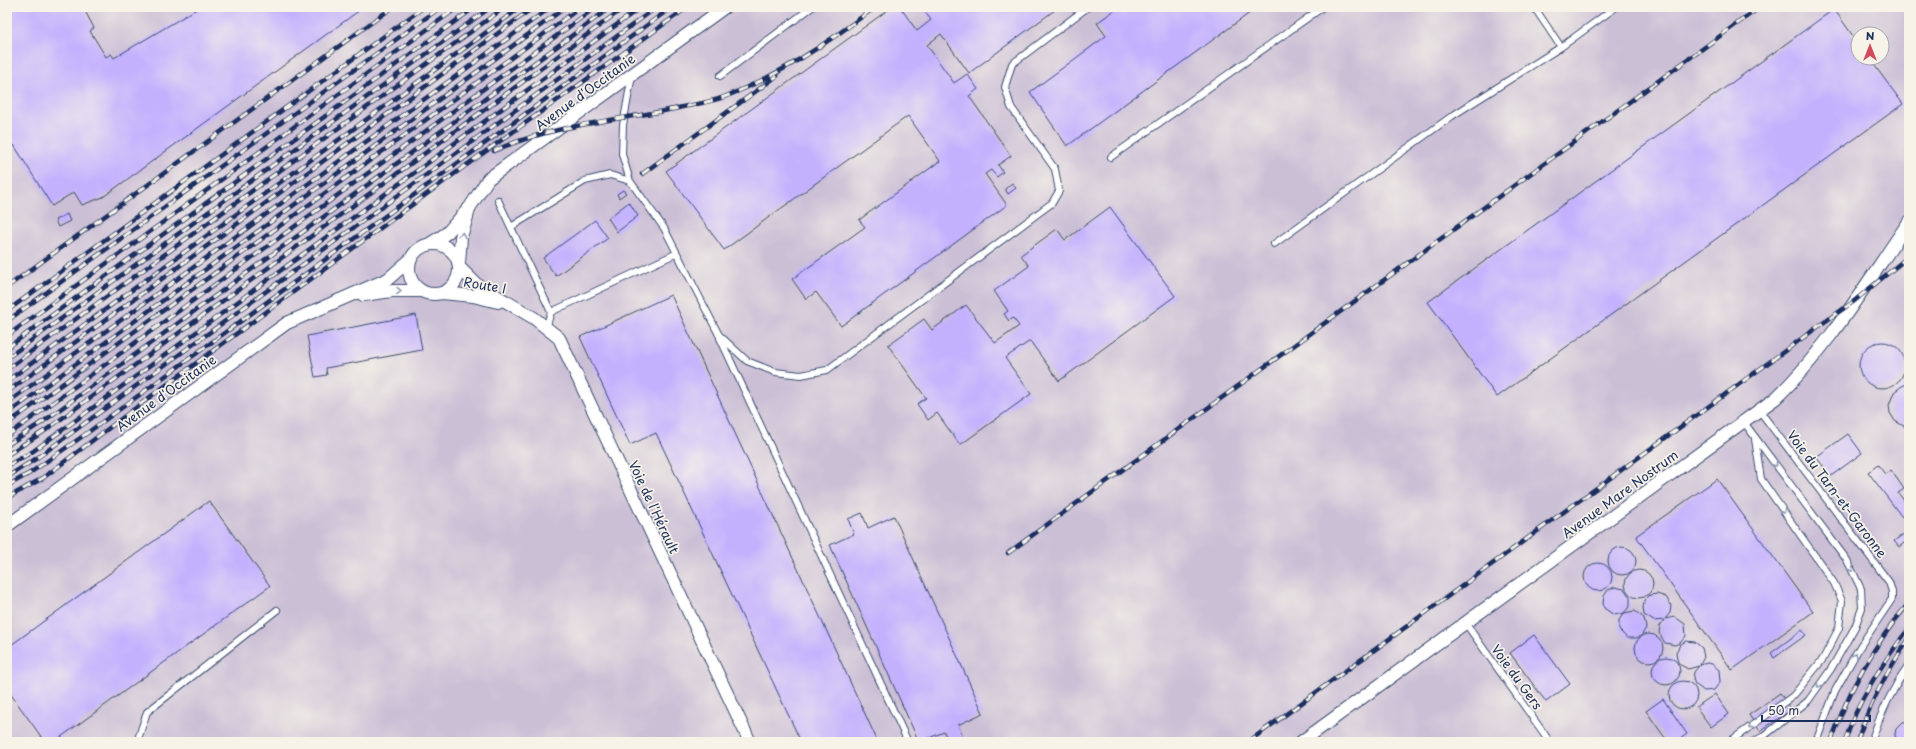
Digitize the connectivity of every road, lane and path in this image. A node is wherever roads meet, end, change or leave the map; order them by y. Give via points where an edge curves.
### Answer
1 (725, 7) edge
2 (812, 7) edge
3 (1088, 7) edge
4 (1323, 7) edge
5 (1534, 7) edge
6 (1616, 7) edge
7 (1561, 46) junction
8 (632, 74) junction
9 (720, 76) dead end
10 (1111, 157) dead end
11 (630, 181) junction
12 (498, 200) dead end
13 (470, 207) junction
14 (1909, 222) edge
15 (511, 227) junction
16 (1274, 244) dead end
17 (428, 245) junction
18 (675, 254) junction
19 (411, 259) junction
20 (459, 265) junction
21 (422, 291) junction
22 (442, 293) junction
23 (350, 297) junction
24 (510, 305) junction
25 (551, 312) junction
26 (546, 328) junction
27 (719, 335) junction
28 (1759, 410) junction
29 (1743, 421) junction
30 (1755, 437) junction
31 (7, 526) edge
32 (277, 610) dead end
33 (1466, 624) junction
34 (1909, 665) edge
35 (1731, 741) edge
36 (136, 742) edge
37 (750, 742) edge
38 (908, 742) edge
39 (1301, 742) edge
40 (1550, 742) edge
41 (1753, 742) edge
42 (1816, 742) edge
43 (1871, 742) edge

1 - 8 street, Avenue d'Occitanie
2 - 9 lane
3 - 27 lane via 1012,64 1005,87 1011,107 1055,169 1059,191 1052,203 827,370 801,375 775,372 747,361
4 - 10 lane
5 - 7 lane
6 - 7 lane
7 - 16 lane via 1452,116
8 - 11 lane via 623,125 622,154
8 - 13 street, Avenue d'Occitanie via 488,179
11 - 15 lane via 610,175 585,181
11 - 18 lane via 664,228
12 - 15 lane
13 - 17 street, Avenue d'Occitanie via 447,233
20 -> 13 street, Avenue d'Occitanie via 461,237
14 - 28 street, Avenue Mare Nostrum via 1822,348 1798,377
15 - 25 lane
17 - 19 street, Avenue d'Occitanie via 418,250
17 - 20 street via 441,245 452,252
18 - 25 lane
18 - 27 lane
19 - 21 street via 409,271 413,283
19 - 23 street, Avenue d'Occitanie via 388,279
20 - 22 street, Avenue d'Occitanie via 458,278 451,288
20 - 24 street, Route I via 476,284
21 - 22 street, Avenue d'Occitanie via 431,294
23 -> 21 street, Avenue d'Occitanie via 392,291
22 - 24 street, Route I via 473,296
23 - 31 street, Avenue d'Occitanie via 287,323
24 - 26 street, Voie de l'Hérault
25 - 26 lane
26 - 37 street, Voie de l'Hérault via 559,338
27 - 38 lane
28 - 29 street, Avenue Mare Nostrum
42 -> 28 lane, Voie du Tarn-et-Garonne via 1835,692 1859,648 1892,599 1892,592 1889,582
29 - 30 lane
29 - 33 street, Avenue Mare Nostrum
30 -> 35 lane via 1761,479 1834,583 1842,601 1839,628 1823,659 1794,696
30 -> 41 lane via 1847,560 1861,589 1862,608 1855,627 1808,701
32 - 36 lane via 147,712
33 - 39 street, Avenue Mare Nostrum
33 - 40 lane, Voie du Gers
34 - 43 lane via 1895,684 1877,721

